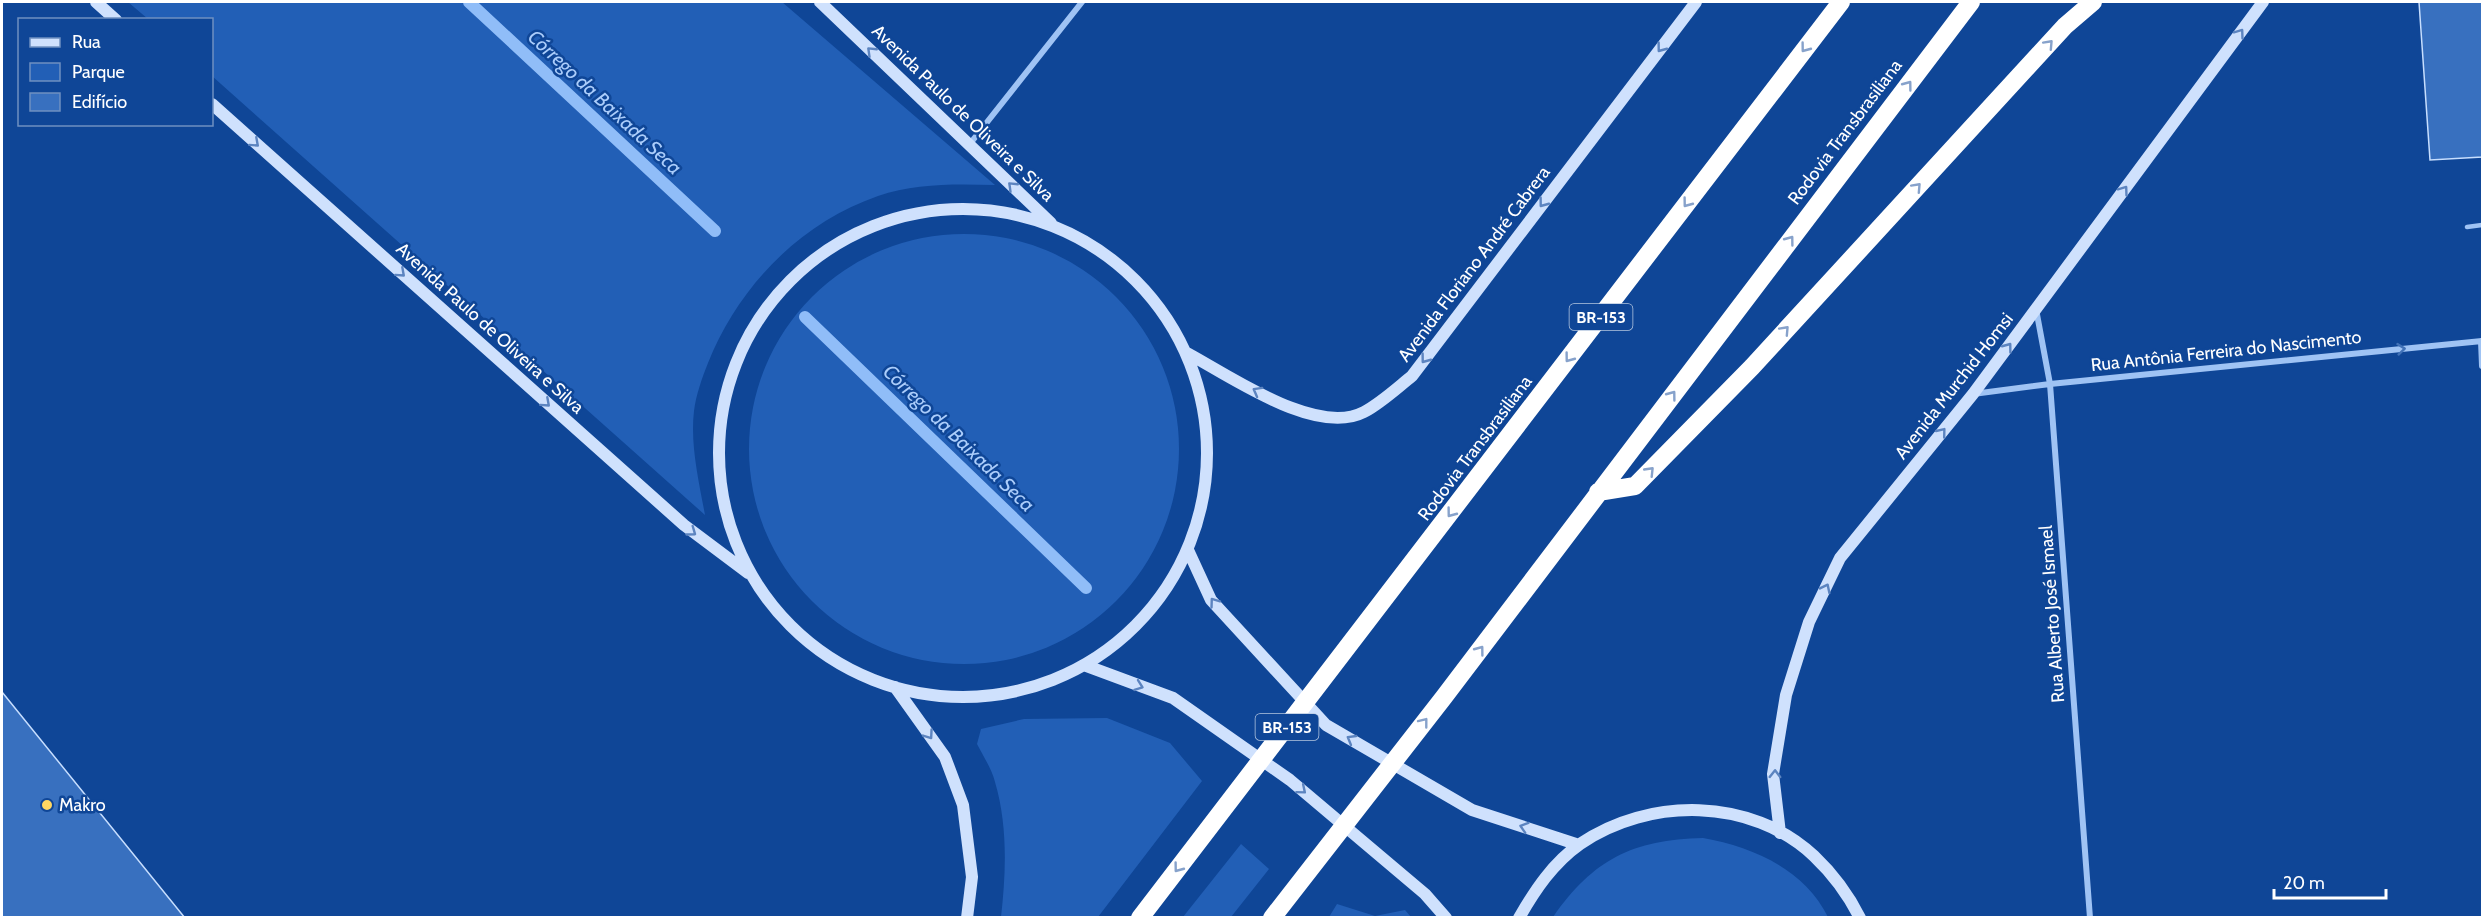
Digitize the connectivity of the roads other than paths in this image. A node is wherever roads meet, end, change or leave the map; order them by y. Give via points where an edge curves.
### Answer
1 (96, 2) edge
2 (820, 2) edge
3 (1082, 2) edge
4 (1696, 2) edge
5 (1841, 2) edge
6 (1971, 2) edge
7 (2093, 2) edge
8 (2263, 2) edge
9 (114, 18) edge
10 (213, 105) edge
11 (969, 145) junction
12 (2482, 225) edge
13 (1054, 226) junction
14 (2467, 227) dead end
15 (2036, 309) junction
16 (2482, 341) edge
17 (1187, 354) junction
18 (2482, 366) edge
19 (2050, 384) junction
20 (1973, 394) junction
21 (1598, 492) junction
22 (1188, 550) junction
23 (749, 573) junction
24 (1084, 665) junction
25 (895, 687) junction
26 (1780, 832) junction
27 (1579, 845) junction
28 (1861, 917) edge
29 (967, 918) edge
30 (1140, 918) edge
31 (1272, 918) edge
32 (1446, 918) edge
33 (1519, 918) edge
34 (2090, 918) edge

1 - 9 main road
11 -> 2 main road, Avenida Paulo de Oliveira e Silva
3 - 11 street
4 -> 17 main road, Avenida Floriano André Cabrera via 1412,376 1363,413 1326,419 1284,406
5 -> 30 highway, Rodovia Transbrasiliana / BR-153
21 -> 6 highway, Rodovia Transbrasiliana
21 -> 7 highway via 1635,486 1752,367 2065,26
15 -> 8 main road, Avenida Murchid Homsi
10 -> 23 main road, Avenida Paulo de Oliveira e Silva via 684,525
13 -> 11 main road, Avenida Paulo de Oliveira e Silva
12 - 14 lane
13 - 17 main road via 1119,265 1163,313
13 - 23 main road via 981,209 905,215 835,244 778,293 755,322 738,356 725,391 719,428 718,466 723,503 733,539
15 - 19 street, Rua Alberto José Ismael
20 -> 15 main road, Avenida Murchid Homsi
16 - 18 street
19 -> 16 street, Rua Antônia Ferreira do Nascimento
17 - 22 main road via 1200,392 1207,431 1208,471 1201,511
19 - 20 street, Rua Antônia Ferreira do Nascimento
19 - 34 street, Rua Alberto José Ismael
26 -> 20 main road, Avenida Murchid Homsi via 1773,774 1786,695 1809,622 1840,558
31 -> 21 highway, Rodovia Transbrasiliana
22 - 24 main road via 1170,584 1145,616
27 -> 22 main road via 1472,810 1326,725 1210,600
23 - 25 main road via 770,604 826,656
24 - 25 main road via 1048,682 972,697 933,695
24 -> 32 main road via 1173,698 1290,780 1425,894
25 -> 29 main road via 945,757 963,805 972,877
26 - 27 main road via 1723,812 1663,811 1633,818
26 - 28 main road via 1819,861
27 - 33 main road via 1533,892

